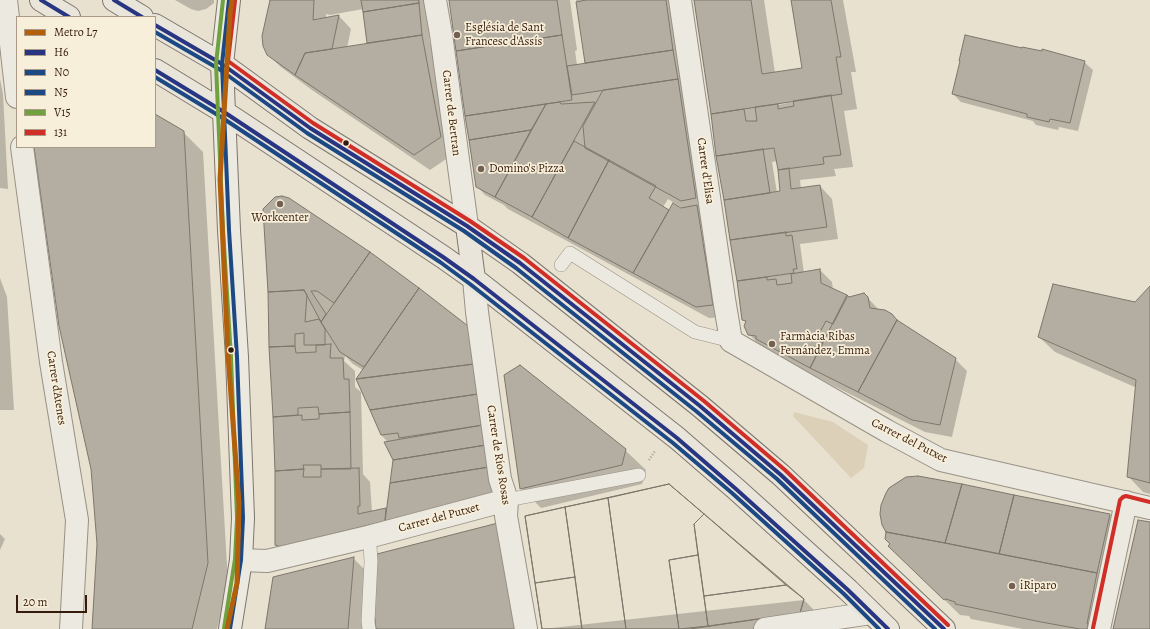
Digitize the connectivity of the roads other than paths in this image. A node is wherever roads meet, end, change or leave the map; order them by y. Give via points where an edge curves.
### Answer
1 (6, 0) edge
2 (41, 0) edge
3 (114, 0) edge
4 (229, 0) edge
5 (435, 0) edge
6 (680, 0) edge
7 (66, 16) edge
8 (140, 16) edge
9 (156, 26) edge
10 (222, 64) junction
11 (156, 71) edge
12 (16, 88) edge
13 (224, 112) junction
14 (22, 148) edge
15 (467, 226) junction
16 (561, 265) dead end
17 (474, 279) junction
18 (731, 341) junction
19 (639, 475) dead end
20 (507, 500) junction
21 (1126, 502) junction
22 (1150, 508) edge
23 (368, 537) junction
24 (240, 560) junction
25 (871, 613) junction
26 (71, 629) edge
27 (230, 629) edge
28 (369, 629) edge
29 (526, 629) edge
30 (765, 629) edge
31 (888, 629) edge
32 (944, 629) edge
33 (1099, 629) edge

1 - 12 street
2 - 7 main road
3 - 8 main road
4 - 10 street
5 - 15 street, Carrer de Bertran
6 - 18 street, Carrer d'Elisa
9 - 10 main road
10 - 13 main road
10 - 15 main road via 310,128
11 - 13 main road
13 - 17 main road
13 - 24 street via 241,460 243,518
14 - 26 street, Carrer d'Atenes via 51,362 77,520
15 - 17 main road
15 - 32 main road via 520,263 700,406 781,476
16 - 18 lane via 570,253 695,332
17 - 20 street, Carrer de Ríos Rosas via 500,479
17 - 25 main road via 677,438
18 - 21 street, Carrer del Putxet via 941,460
19 - 20 lane, Carrer del Putxet
20 - 23 street, Carrer del Putxet
20 - 29 street, Carrer de Ríos Rosas via 506,516
21 - 22 street, Carrer del Putxet
21 - 33 street
23 - 24 street, Carrer del Putxet via 267,560
23 - 28 lane via 371,561
24 - 27 street
25 - 30 street
25 - 31 main road

